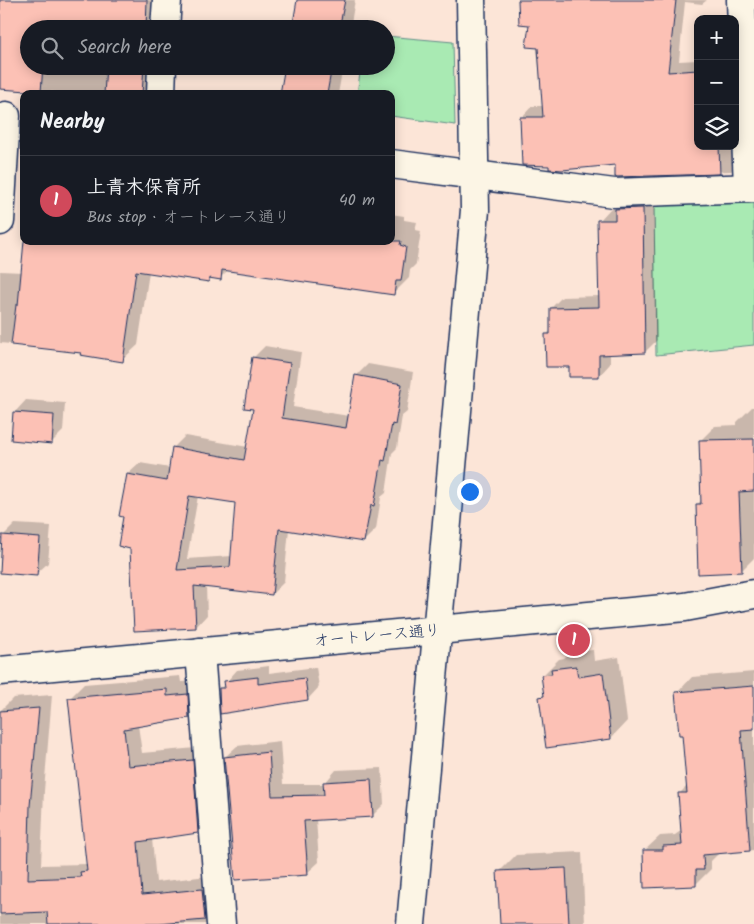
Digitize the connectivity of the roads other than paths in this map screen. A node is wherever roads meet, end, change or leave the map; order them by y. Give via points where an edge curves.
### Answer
1 (167, 0) edge
2 (471, 0) edge
3 (741, 0) edge
4 (166, 20) edge
5 (162, 75) edge
6 (161, 90) edge
7 (10, 116) edge
8 (395, 165) edge
9 (476, 175) junction
10 (751, 188) edge
11 (0, 221) edge
12 (754, 594) edge
13 (436, 631) junction
14 (200, 652) junction
15 (0, 671) edge
16 (221, 924) edge
17 (411, 924) edge

1 - 4 street
2 - 9 street
3 - 10 street
5 - 6 street
7 - 11 street
8 - 9 street
9 - 10 street via 614,193
9 - 13 street via 460,391
12 - 13 street, オートレース通り via 685,607
13 - 14 street, オートレース通り
13 - 17 street
14 - 15 street, オートレース通り
14 - 16 street

